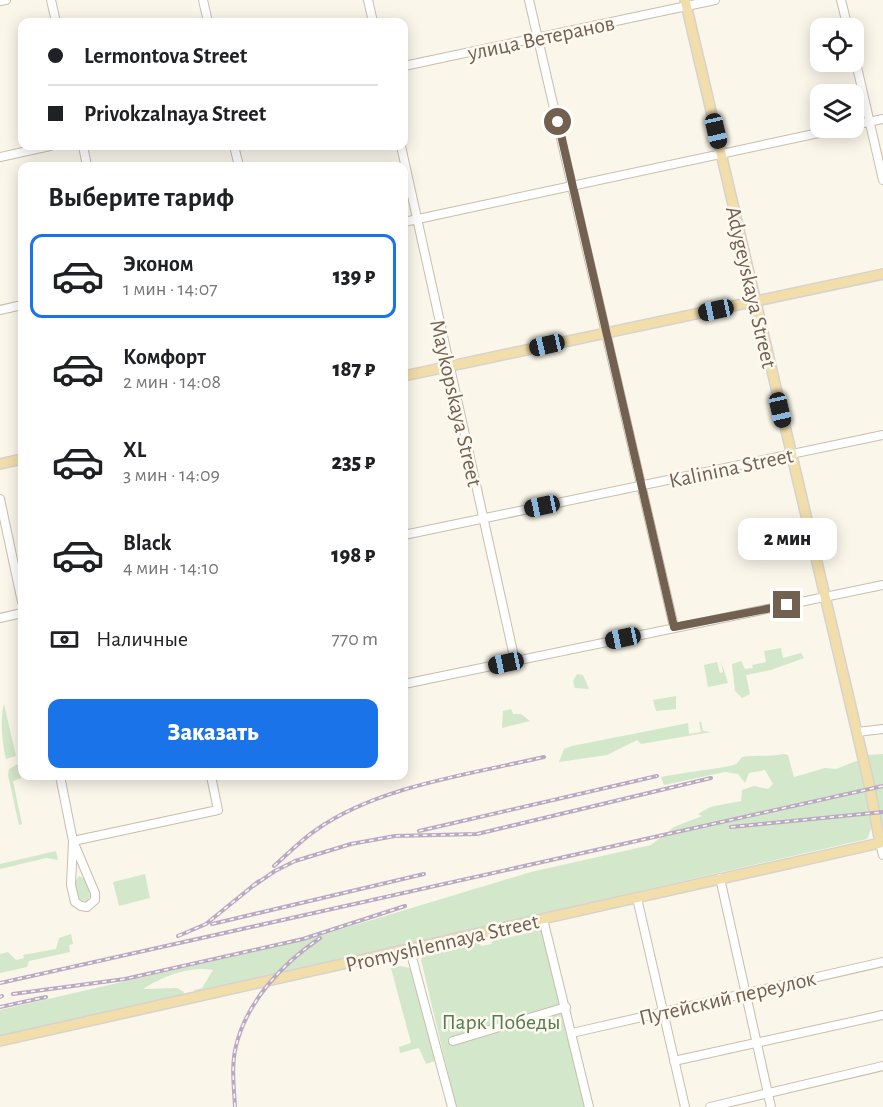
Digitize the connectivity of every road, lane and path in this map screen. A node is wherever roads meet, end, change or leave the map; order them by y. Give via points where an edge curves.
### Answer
1 (6, 0) edge
2 (51, 0) edge
3 (203, 0) edge
4 (368, 0) edge
5 (529, 0) edge
6 (715, 0) edge
7 (841, 0) edge
8 (0, 1) edge
9 (686, 3) edge
10 (55, 18) edge
11 (207, 18) edge
12 (372, 18) edge
13 (846, 18) edge
14 (538, 38) junction
15 (408, 65) edge
16 (858, 72) edge
17 (883, 119) edge
18 (869, 122) junction
19 (864, 123) edge
20 (810, 135) edge
21 (32, 150) edge
22 (721, 153) junction
23 (0, 157) edge
24 (408, 178) edge
25 (883, 180) edge
26 (573, 185) junction
27 (417, 219) junction
28 (408, 221) edge
29 (883, 274) edge
30 (755, 302) junction
31 (18, 306) edge
32 (0, 310) edge
33 (608, 332) junction
34 (449, 367) junction
35 (408, 375) edge
36 (883, 435) edge
37 (790, 454) junction
38 (18, 460) edge
39 (0, 464) edge
40 (642, 485) junction
41 (0, 499) edge
42 (483, 519) junction
43 (408, 534) edge
44 (18, 583) edge
45 (883, 585) edge
46 (824, 598) junction
47 (18, 614) edge
48 (0, 618) edge
49 (674, 627) junction
50 (515, 661) junction
51 (408, 683) edge
52 (883, 729) edge
53 (856, 732) junction
54 (61, 780) edge
55 (213, 780) edge
56 (73, 841) junction
57 (882, 843) edge
58 (883, 855) edge
59 (89, 875) junction
60 (720, 878) junction
61 (71, 880) junction
62 (637, 898) junction
63 (543, 919) junction
64 (410, 950) junction
65 (883, 962) edge
66 (744, 992) junction
67 (566, 1007) junction
68 (661, 1011) junction
69 (883, 1015) edge
70 (572, 1033) junction
71 (0, 1041) edge
72 (453, 1041) dead end
73 (756, 1043) junction
74 (674, 1061) junction
75 (883, 1066) edge
76 (768, 1093) junction
77 (452, 1107) edge
78 (589, 1107) edge
79 (685, 1107) edge
80 (710, 1107) edge
81 (771, 1107) edge

1 - 8 street
2 - 10 street
3 - 11 street
4 - 12 street
5 - 14 street
6 - 9 street, улица Ветеранов
7 - 13 street
9 - 14 street, улица Ветеранов
9 - 22 main road, Adygeyskaya Street
14 - 15 street, улица Ветеранов
14 - 26 street
16 - 18 street
17 - 18 street
18 - 19 street
18 - 25 street
20 - 22 street
21 - 23 street
22 - 26 street
22 - 30 main road, Adygeyskaya Street
24 - 27 street, Maykopskaya Street
26 - 27 street
26 - 33 street
27 - 28 street
27 - 34 street, Maykopskaya Street
29 - 30 main road
30 - 33 main road
30 - 37 main road, Adygeyskaya Street
31 - 32 street
33 - 34 main road
33 - 40 street
34 - 35 main road
34 - 42 street, Maykopskaya Street
36 - 37 street, Kalinina Street
37 - 40 street, Kalinina Street
37 - 46 main road, Adygeyskaya Street
38 - 39 main road
40 - 42 street, Kalinina Street
40 - 49 street
41 - 44 street
42 - 43 street, Kalinina Street
42 - 50 street, Maykopskaya Street
45 - 46 street
46 - 49 street
46 - 53 main road, Adygeyskaya Street
47 - 48 street
49 - 50 street
50 - 51 street
52 - 53 street
53 - 57 main road, Adygeyskaya Street
54 - 56 street
55 - 56 street via 218,810
56 - 59 street
56 - 61 street
57 - 58 street, Adygeyskaya Street
57 - 60 main road, Promyshlennaya Street
59 - 61 street via 79,872
59 - 61 street via 95,897 87,907 75,902
60 - 62 main road, Promyshlennaya Street
60 - 66 street
62 - 63 main road, Promyshlennaya Street
62 - 68 street
63 - 64 main road, Promyshlennaya Street
63 - 67 street
64 - 71 main road, Promyshlennaya Street
64 - 77 street
65 - 66 street, Путейский переулок
66 - 68 street, Путейский переулок
66 - 73 street
67 - 70 street
67 - 72 street
68 - 70 street, Путейский переулок
68 - 74 street
69 - 73 street
70 - 78 street
73 - 74 street
73 - 76 street
74 - 79 street
75 - 76 street
76 - 80 street
76 - 81 street

